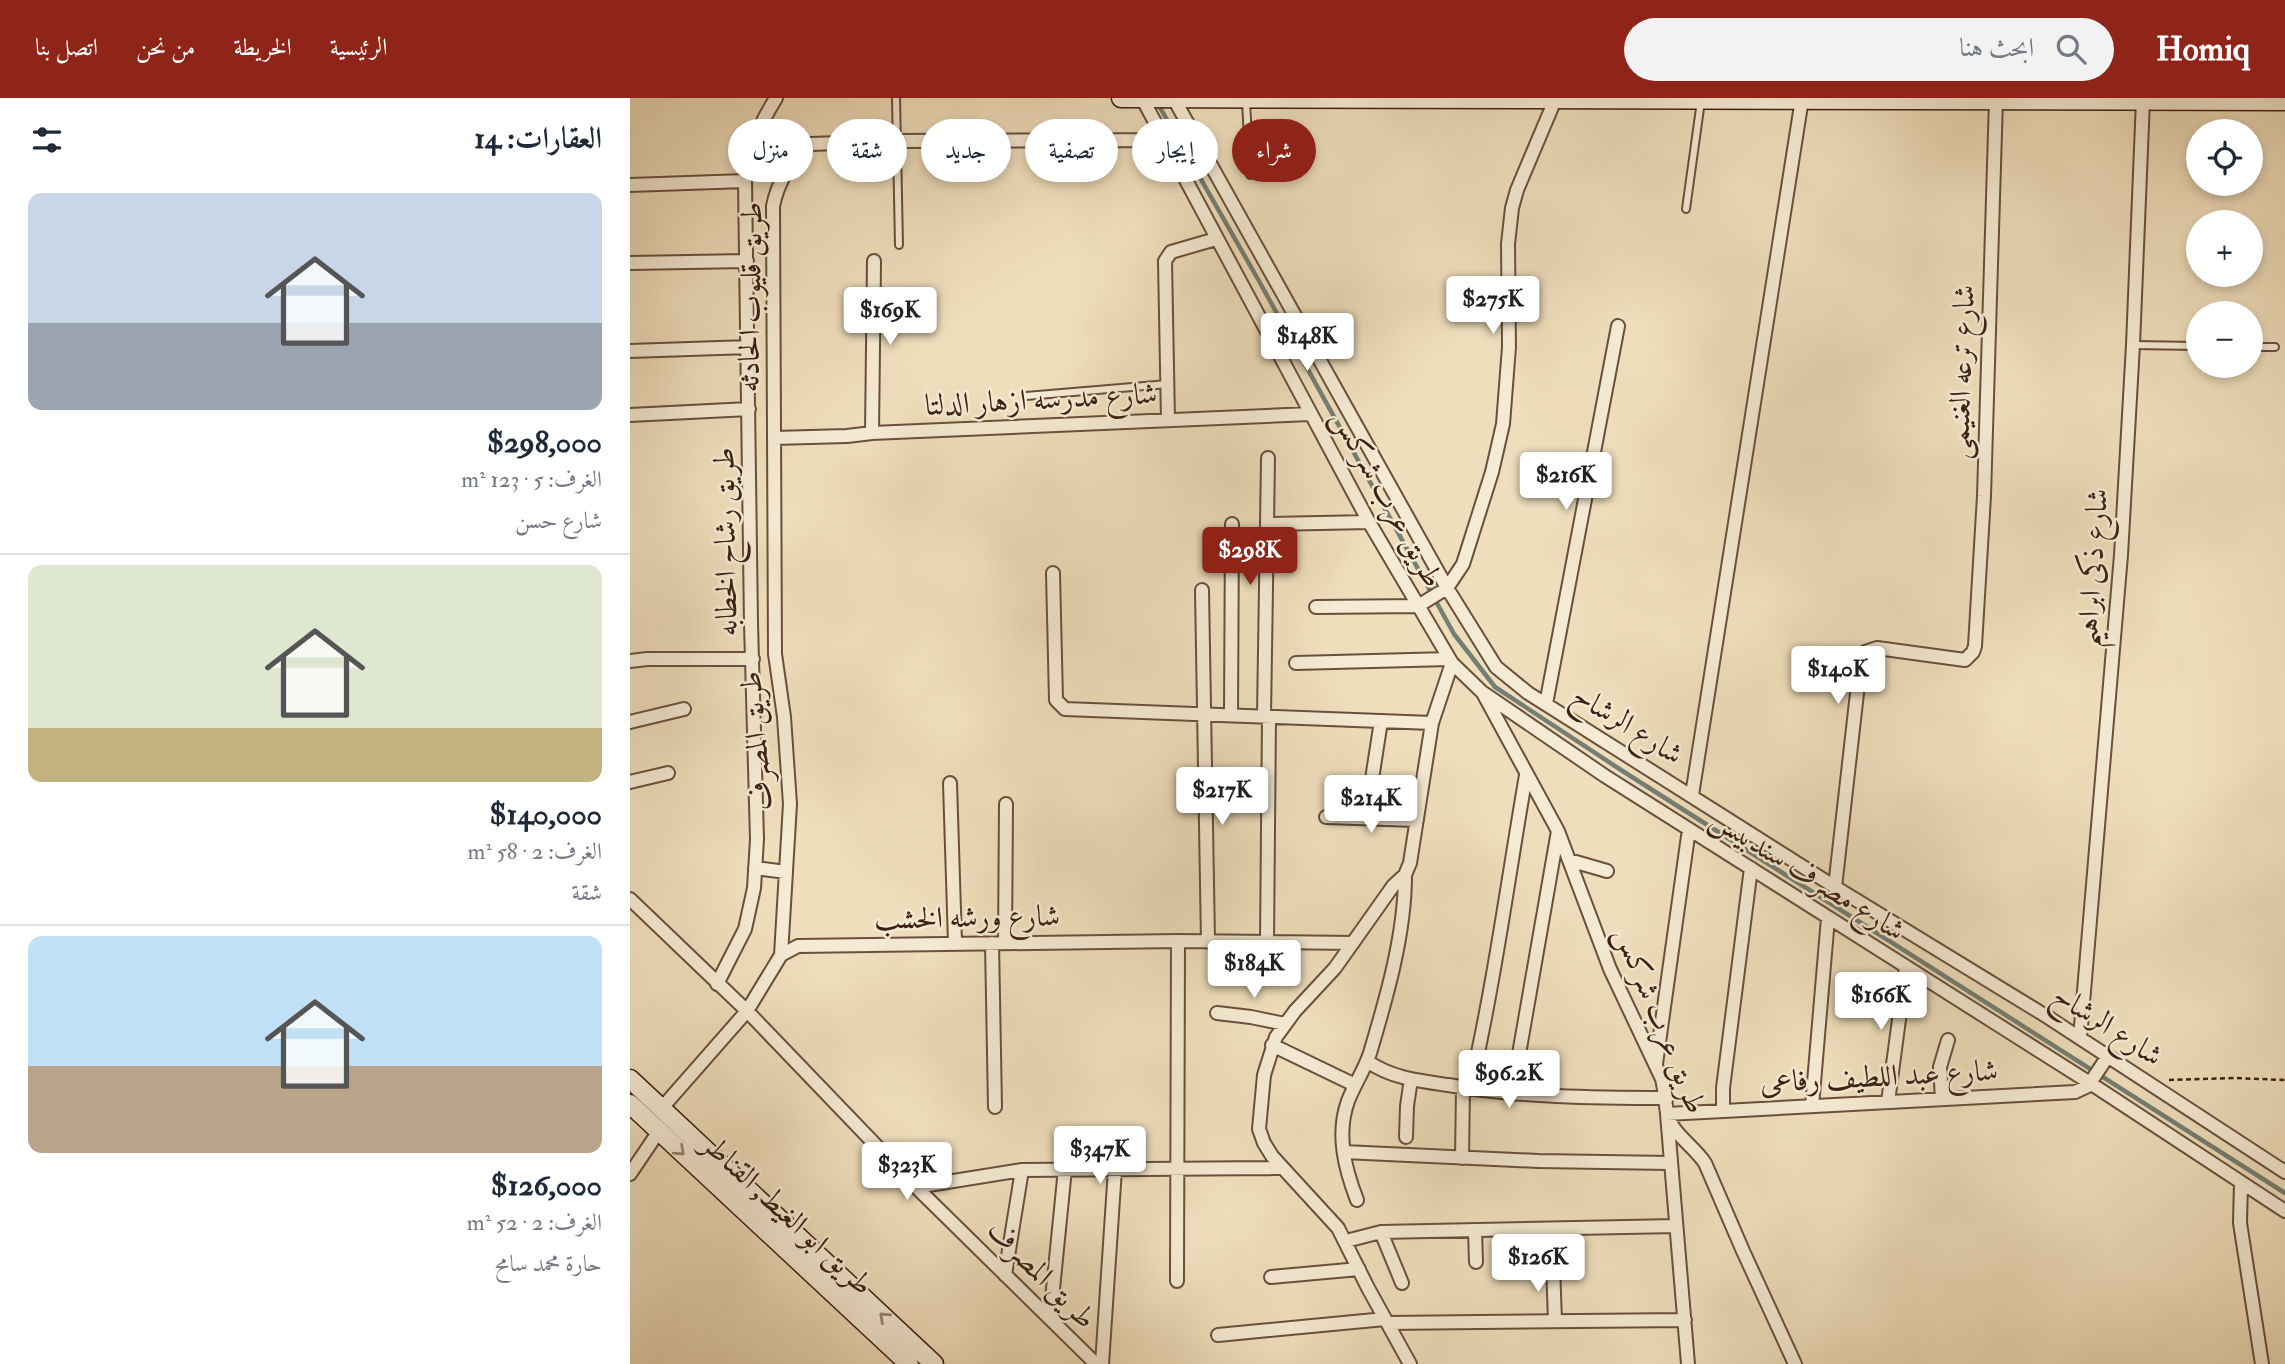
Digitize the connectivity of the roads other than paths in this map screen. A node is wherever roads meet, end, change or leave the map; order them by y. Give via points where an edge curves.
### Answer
1 (776, 98) edge
2 (896, 98) edge
3 (1121, 98) edge
4 (1142, 99) edge
5 (1174, 99) edge
6 (1245, 99) edge
7 (1701, 99) edge
8 (1802, 99) edge
9 (1996, 99) edge
10 (1555, 100) junction
11 (2143, 100) junction
12 (2285, 101) edge
13 (763, 119) edge
14 (896, 119) edge
15 (1153, 119) edge
16 (1246, 119) edge
17 (1132, 140) edge
18 (907, 141) edge
19 (827, 143) edge
20 (728, 182) edge
21 (745, 182) edge
22 (898, 182) edge
23 (1186, 182) edge
24 (630, 185) edge
25 (1686, 209) dead end
26 (1216, 239) junction
27 (899, 245) dead end
28 (747, 261) junction
29 (874, 261) dead end
30 (630, 263) edge
31 (1618, 326) dead end
32 (2133, 345) junction
33 (2186, 346) edge
34 (749, 347) junction
35 (2263, 347) edge
36 (2275, 347) dead end
37 (630, 351) edge
38 (749, 373) junction
39 (774, 373) junction
40 (1168, 384) junction
41 (1026, 396) dead end
42 (749, 409) junction
43 (1310, 414) junction
44 (630, 415) edge
45 (1168, 419) junction
46 (872, 433) junction
47 (774, 438) junction
48 (1268, 458) dead end
49 (1369, 522) junction
50 (1232, 524) dead end
51 (1268, 524) junction
52 (750, 530) junction
53 (775, 530) junction
54 (1053, 573) dead end
55 (1447, 588) junction
56 (1202, 590) dead end
57 (1418, 606) junction
58 (1316, 607) dead end
59 (753, 659) junction
60 (1450, 661) junction
61 (630, 662) edge
62 (1296, 663) dead end
63 (1482, 692) junction
64 (1546, 704) junction
65 (684, 709) dead end
66 (1203, 714) junction
67 (1231, 715) junction
68 (1266, 717) junction
69 (1381, 721) junction
70 (630, 722) edge
71 (1432, 723) junction
72 (668, 773) dead end
73 (1526, 775) junction
74 (1372, 779) dead end
75 (630, 782) edge
76 (950, 783) dead end
77 (1692, 795) junction
78 (1006, 804) dead end
79 (1326, 817) dead end
80 (1417, 820) junction
81 (1689, 829) junction
82 (1558, 831) junction
83 (1569, 860) junction
84 (755, 868) junction
85 (1751, 868) junction
86 (1607, 871) dead end
87 (786, 872) junction
88 (1405, 874) junction
89 (1835, 887) junction
90 (630, 899) edge
91 (1828, 918) junction
92 (1178, 941) junction
93 (1208, 942) junction
94 (1267, 942) junction
95 (955, 943) junction
96 (999, 943) junction
97 (1353, 943) junction
98 (781, 955) junction
99 (1906, 967) junction
100 (717, 984) junction
101 (747, 1011) junction
102 (1217, 1013) dead end
103 (1284, 1024) junction
104 (2080, 1038) junction
105 (1948, 1041) dead end
106 (1272, 1045) junction
107 (2106, 1059) junction
108 (1367, 1061) junction
109 (1656, 1065) junction
110 (630, 1079) edge
111 (1411, 1079) junction
112 (2091, 1081) junction
113 (1355, 1085) junction
114 (1467, 1088) junction
115 (1512, 1094) junction
116 (1667, 1098) junction
117 (1942, 1099) junction
118 (1888, 1102) junction
119 (1812, 1106) junction
120 (995, 1107) dead end
121 (632, 1109) edge
122 (661, 1109) junction
123 (1723, 1111) junction
124 (1667, 1114) junction
125 (659, 1131) junction
126 (1406, 1138) dead end
127 (1344, 1152) junction
128 (1462, 1157) junction
129 (1670, 1163) junction
130 (1283, 1168) junction
131 (1115, 1169) junction
132 (1178, 1169) junction
133 (1021, 1170) junction
134 (1065, 1170) junction
135 (2285, 1172) edge
136 (630, 1174) edge
137 (2241, 1182) junction
138 (916, 1187) junction
139 (1357, 1200) dead end
140 (2285, 1211) edge
141 (1676, 1226) junction
142 (1475, 1230) junction
143 (1381, 1232) junction
144 (1346, 1241) junction
145 (1476, 1262) dead end
146 (1553, 1265) dead end
147 (1359, 1269) junction
148 (1005, 1275) junction
149 (1271, 1277) dead end
150 (1177, 1281) dead end
151 (1402, 1283) dead end
152 (1050, 1319) junction
153 (1685, 1320) junction
154 (1386, 1321) junction
155 (1555, 1321) junction
156 (1218, 1335) dead end
157 (909, 1364) edge
158 (934, 1364) edge
159 (1096, 1364) edge
160 (1101, 1364) edge
161 (1410, 1364) edge
162 (1688, 1364) edge
163 (1795, 1364) edge
164 (2262, 1364) edge

1 - 13 street, طريق رشاح الخطابه
2 - 14 lane
3 - 4 main road
4 - 5 main road
4 - 15 street, طريق عرب شركس
5 - 6 main road
5 - 55 street, شارع الرشاح
6 - 10 main road
6 - 16 lane
7 - 8 main road
7 - 10 main road
7 - 25 lane
8 - 9 main road
8 - 77 street
9 - 11 main road
9 - 89 street, شارع ترعه الغنيمى via 1975,646 1965,660 1877,648 1861,658
10 - 55 street via 1511,208 1503,424 1463,564
11 - 12 main road
11 - 32 street, شارع ذكى ابراهيم
17 - 18 street, طريق قليوب الحادثه
19 - 39 street, طريق قليوب الحادثه via 802,149 776,189 772,206
20 - 24 street
21 - 28 street, طريق رشاح الخطابه
22 - 27 lane
23 - 26 street, طريق عرب شركس
26 - 40 street via 1175,250 1166,258
26 - 43 street, طريق عرب شركس
28 - 30 street
28 - 34 street, طريق رشاح الخطابه
29 - 46 street
31 - 64 street
32 - 33 lane
32 - 104 street, شارع ذكى ابراهيم via 2121,555
34 - 37 street
34 - 38 street, طريق رشاح الخطابه
35 - 36 lane
38 - 39 street
38 - 42 street, طريق رشاح الخطابه
39 - 47 street, طريق قليوب الحادثه
40 - 41 lane
40 - 45 street
42 - 44 street
42 - 52 street, طريق رشاح الخطابه
43 - 45 street, شارع مدرسه ازهار الدلتا
43 - 49 street, طريق عرب شركس
45 - 46 street, شارع مدرسه ازهار الدلتا
46 - 47 street, شارع مدرسه ازهار الدلتا
47 - 53 street, طريق المصرف
48 - 51 street
49 - 51 street
49 - 57 street, طريق عرب شركس
50 - 67 street
51 - 68 street
52 - 53 street
52 - 59 street, طريق رشاح الخطابه
53 - 87 street, طريق المصرف via 775,654 790,804
54 - 66 street via 1055,700 1065,709
55 - 57 street
55 - 64 street, شارع الرشاح via 1496,667
56 - 66 street
57 - 58 street
57 - 60 street, طريق عرب شركس
59 - 61 street
59 - 84 street, طريق رشاح الخطابه
60 - 62 street
60 - 63 street, شارع مصرف سندبيس
60 - 71 street
63 - 73 street, طريق عرب شركس
63 - 81 street, شارع مصرف سندبيس
64 - 77 street, شارع الرشاح
65 - 70 street
66 - 67 street
66 - 93 street
67 - 68 street
68 - 69 street
68 - 94 street
69 - 71 street
69 - 74 street
71 - 80 street
72 - 75 street
73 - 82 street, طريق عرب شركس
73 - 114 street via 1487,1014
76 - 95 street
77 - 89 street, شارع الرشاح
78 - 96 street
79 - 80 street
80 - 88 street
81 - 85 street, شارع مصرف سندبيس
81 - 109 street
82 - 83 street, طريق عرب شركس
82 - 115 street
83 - 86 street
83 - 109 street, طريق عرب شركس via 1610,969
84 - 87 street
84 - 100 street, طريق رشاح الخطابه via 745,929
85 - 91 street, شارع مصرف سندبيس
85 - 123 street
87 - 98 street, طريق المصرف
88 - 97 street
88 - 108 street via 1394,962
89 - 104 street, شارع الرشاح
90 - 100 street, طريق المصرف
91 - 99 street, شارع مصرف سندبيس
91 - 119 street
92 - 93 street, شارع ورشه الخشب
92 - 96 street, شارع ورشه الخشب
92 - 132 street
93 - 94 street, شارع ورشه الخشب
94 - 97 street, شارع ورشه الخشب
95 - 96 street, شارع ورشه الخشب
95 - 98 street, شارع ورشه الخشب via 810,945
96 - 120 street
97 - 103 street
98 - 101 street
99 - 112 street, شارع مصرف سندبيس
99 - 118 street
100 - 101 street, طريق المصرف
101 - 122 street
101 - 138 street, طريق المصرف
102 - 103 street
103 - 106 street
104 - 107 street, شارع الرشاح
105 - 117 street via 1940,1067
106 - 113 street
106 - 130 street via 1259,1129
107 - 112 street
107 - 135 street, شارع الرشاح
108 - 111 street
108 - 113 street
109 - 116 street, طريق عرب شركس
110 - 122 main road, طريق ابو الغيط, القناطر
111 - 114 street
111 - 126 street
112 - 117 street, شارع عبد اللطيف رفاعى via 2076,1092
112 - 137 street, شارع مصرف سندبيس
113 - 127 street via 1343,1122
114 - 115 street
114 - 128 street
115 - 116 street
116 - 124 street, طريق عرب شركس
117 - 118 street, شارع عبد اللطيف رفاعى
118 - 119 street, شارع عبد اللطيف رفاعى
119 - 123 street, شارع عبد اللطيف رفاعى
121 - 125 main road, طريق ابو الغيط, القناطر
158 -> 122 main road, طريق ابو الغيط, القناطر
123 - 124 street, شارع عبد اللطيف رفاعى
124 - 129 street
124 - 163 street, طريق عرب شركس via 1705,1163
125 - 136 street
125 -> 157 main road, طريق ابو الغيط, القناطر
127 - 128 street
127 - 139 street
128 - 129 street
129 - 141 street
130 - 132 street
130 - 144 street via 1330,1217
131 - 132 street
131 - 134 street
131 - 160 street
132 - 150 street
133 - 134 street
133 - 138 street
133 - 148 street
134 - 152 street
137 - 140 street, شارع مصرف سندبيس
137 - 164 street via 2240,1223
138 - 148 street, طريق المصرف
141 - 142 street
141 - 153 street
142 - 143 street
142 - 145 street
143 - 144 street
143 - 151 street
144 - 147 street
146 - 155 street
147 - 149 street
147 - 154 street
148 - 152 street, طريق المصرف
152 - 159 street, طريق المصرف
153 - 155 street
153 - 162 street
154 - 155 street
154 - 156 street
154 - 161 street

